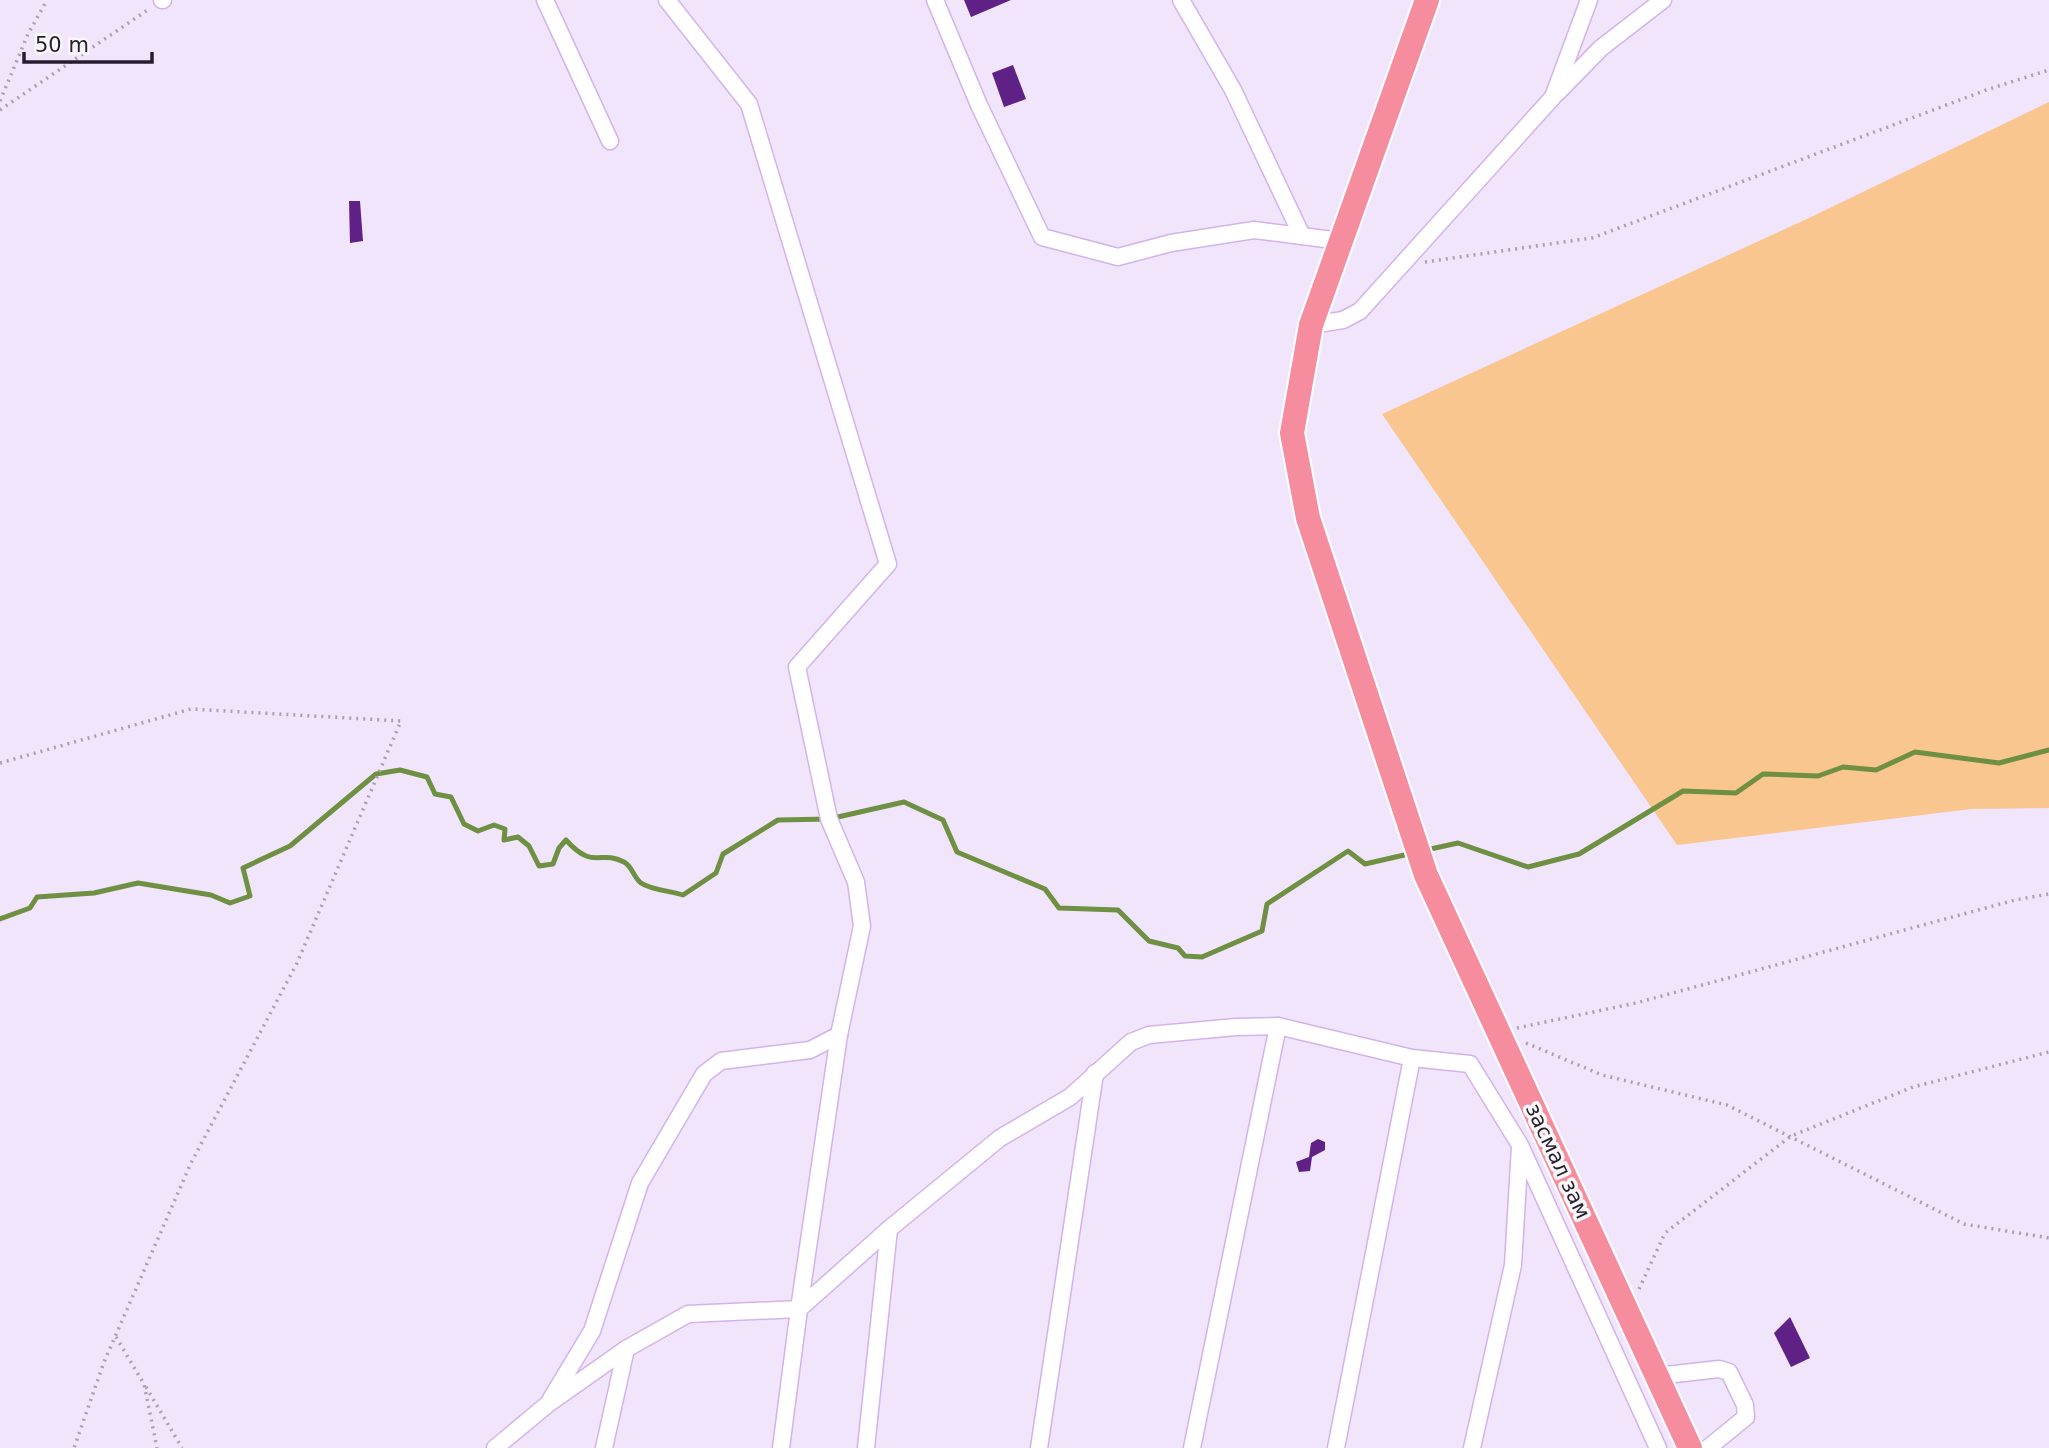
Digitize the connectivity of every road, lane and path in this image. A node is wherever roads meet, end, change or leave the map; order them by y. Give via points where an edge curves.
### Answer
1 (47, 0) edge
2 (163, 0) edge
3 (545, 0) edge
4 (667, 0) edge
5 (934, 0) edge
6 (1181, 0) edge
7 (1427, 0) edge
8 (1589, 0) edge
9 (1663, 0) edge
10 (2049, 70) edge
11 (1553, 97) junction
12 (0, 101) edge
13 (0, 110) edge
14 (610, 141) dead end
15 (1302, 236) junction
16 (1341, 241) junction
17 (1417, 264) dead end
18 (1311, 325) junction
19 (0, 763) edge
20 (2049, 894) edge
21 (1278, 1026) junction
22 (1498, 1032) junction
23 (839, 1035) junction
24 (2049, 1052) edge
25 (1412, 1058) junction
26 (1095, 1073) junction
27 (1791, 1136) junction
28 (1520, 1145) junction
29 (889, 1229) junction
30 (2049, 1238) edge
31 (799, 1309) junction
32 (1628, 1313) junction
33 (116, 1336) junction
34 (626, 1349) junction
35 (1657, 1376) junction
36 (144, 1384) junction
37 (548, 1404) junction
38 (74, 1448) edge
39 (156, 1448) edge
40 (182, 1448) edge
41 (495, 1448) edge
42 (604, 1448) edge
43 (781, 1448) edge
44 (866, 1448) edge
45 (1039, 1448) edge
46 (1192, 1448) edge
47 (1336, 1448) edge
48 (1472, 1448) edge
49 (1658, 1448) edge
50 (1690, 1448) edge
51 (1708, 1448) edge

1 - 12 path
2 - 13 path
3 - 14 street
4 - 23 street via 749,104 888,564 797,667 828,819 856,882 862,926
5 - 15 street via 1042,237 1118,257 1254,230
6 - 15 street via 1233,90
7 - 16 highway, засмал зам
8 - 11 street
9 - 11 street via 1601,48
10 - 17 path via 1592,238
11 - 18 street via 1360,312
15 - 16 street
16 - 18 highway, засмал зам
18 - 22 highway, засмал зам via 1292,433 1308,519 1407,825
19 - 33 path via 191,709 401,721 297,963 191,1163
20 - 22 path via 1636,1003
21 - 25 street
21 - 26 street via 1149,1035 1131,1042
21 - 46 street
22 - 27 path via 1602,1075 1727,1105
22 - 32 highway, засмал зам
23 - 31 street
23 - 37 street via 810,1050 721,1060 704,1074 640,1183 592,1332
24 - 27 path via 1913,1087
25 - 28 street via 1470,1064
25 - 47 street
26 - 29 street via 1070,1097 1000,1138
26 - 45 street
27 - 30 path via 1964,1224
27 - 32 path via 1665,1233
28 - 48 street via 1513,1265
28 - 49 street
29 - 31 street
29 - 44 street
31 - 34 street via 688,1314
31 - 43 street
32 - 35 highway, засмал зам
33 - 36 path
33 - 38 path
34 - 37 street
34 - 42 street
35 - 50 highway, засмал зам
35 - 51 street via 1719,1369 1729,1372 1745,1405 1746,1418
36 - 39 path
36 - 40 path
37 - 41 street

